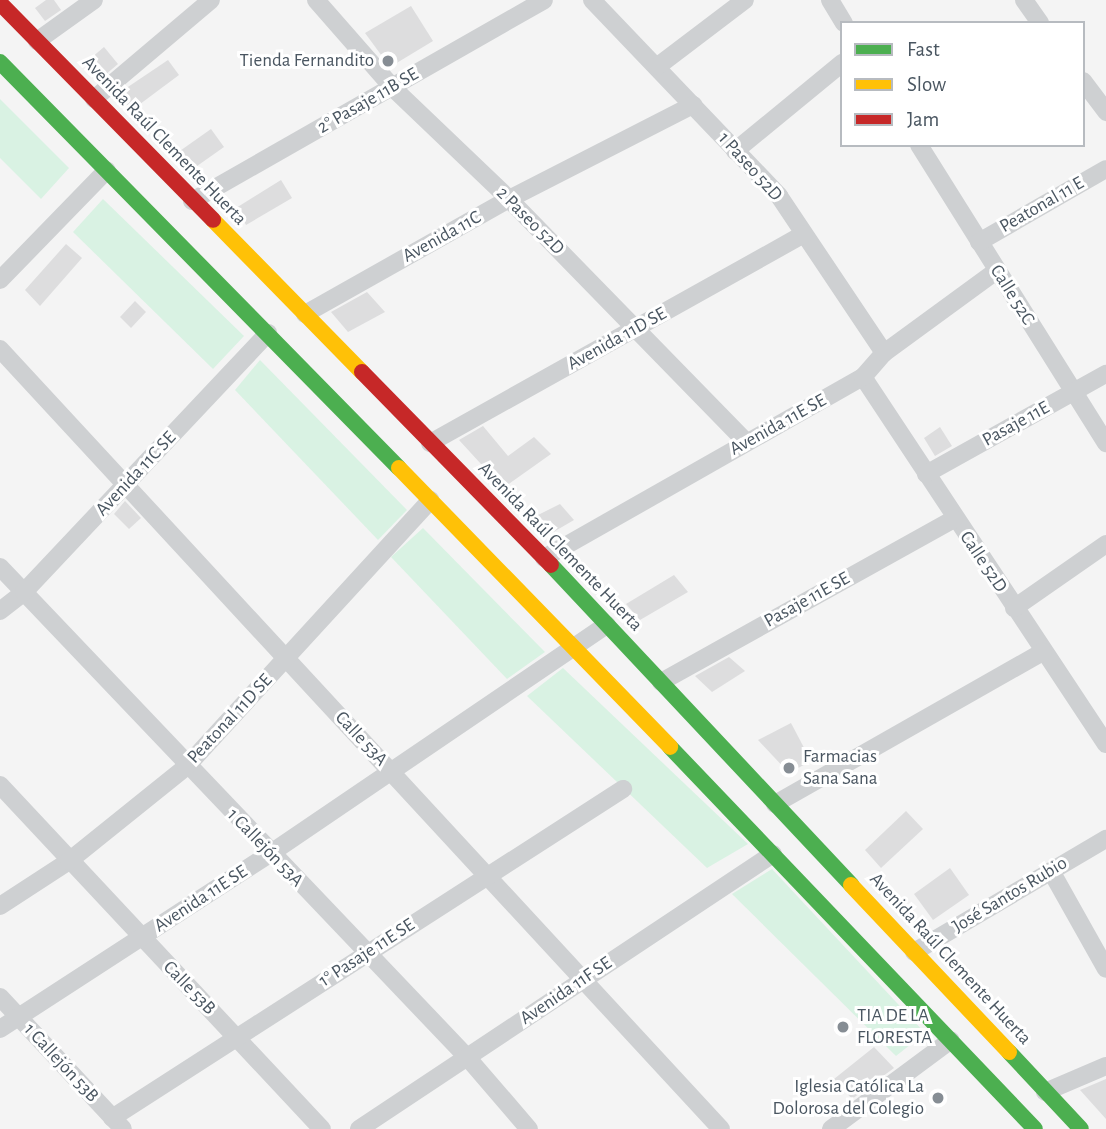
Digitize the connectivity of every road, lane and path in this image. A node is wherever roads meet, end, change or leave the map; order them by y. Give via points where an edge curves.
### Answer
1 (94, 0) edge
2 (211, 0) edge
3 (316, 0) edge
4 (544, 0) edge
5 (592, 0) edge
6 (745, 0) edge
7 (830, 0) edge
8 (1024, 0) edge
9 (0, 3) edge
10 (843, 21) edge
11 (1040, 21) edge
12 (37, 41) junction
13 (0, 62) edge
14 (840, 65) edge
15 (658, 66) junction
16 (1085, 84) edge
17 (393, 88) junction
18 (94, 99) junction
19 (693, 105) junction
20 (1106, 112) edge
21 (920, 147) edge
22 (735, 150) junction
23 (1106, 169) edge
24 (107, 170) junction
25 (509, 199) junction
26 (192, 201) junction
27 (804, 234) junction
28 (979, 242) junction
29 (996, 271) junction
30 (0, 280) edge
31 (304, 314) junction
32 (637, 328) junction
33 (268, 333) junction
34 (0, 349) edge
35 (884, 353) junction
36 (1106, 374) edge
37 (863, 377) junction
38 (1073, 392) junction
39 (746, 442) junction
40 (430, 443) junction
41 (1106, 443) edge
42 (926, 474) junction
43 (125, 485) junction
44 (431, 500) junction
45 (954, 519) junction
46 (1106, 544) edge
47 (544, 558) junction
48 (0, 567) edge
49 (24, 592) junction
50 (1014, 608) junction
51 (0, 611) edge
52 (607, 625) junction
53 (576, 648) junction
54 (1043, 652) junction
55 (286, 658) junction
56 (661, 682) junction
57 (1106, 744) edge
58 (186, 767) junction
59 (389, 769) junction
60 (0, 785) edge
61 (623, 789) dead end
62 (775, 804) junction
63 (1106, 839) edge
64 (271, 853) junction
65 (774, 854) junction
66 (69, 861) junction
67 (1051, 871) junction
68 (486, 876) junction
69 (0, 906) edge
70 (141, 938) junction
71 (914, 952) junction
72 (367, 953) junction
73 (1106, 969) edge
74 (583, 980) junction
75 (0, 997) edge
76 (19, 1018) junction
77 (0, 1029) edge
78 (236, 1038) junction
79 (951, 1040) junction
80 (467, 1058) junction
81 (1106, 1066) edge
82 (1045, 1091) junction
83 (118, 1123) edge
84 (322, 1129) edge
85 (359, 1129) edge
86 (529, 1129) edge
87 (722, 1129) edge
88 (831, 1129) edge
89 (1035, 1129) edge
90 (1081, 1129) edge

1 - 12 street
2 - 18 street
3 - 17 street, 2 Paseo 52D
4 - 17 street, 2° Pasaje 11B SE
5 - 15 street, 1 Paseo 52D
6 - 15 street
7 - 10 street
8 - 11 street
9 - 12 main road, Avenida Raúl Clemente Huerta
12 - 18 main road, Avenida Raúl Clemente Huerta
13 - 24 main road
14 - 22 street
15 - 19 street, 1 Paseo 52D
16 - 20 street
17 - 25 street, 2 Paseo 52D
17 - 26 street, 2° Pasaje 11B SE
18 - 26 main road, Avenida Raúl Clemente Huerta
19 - 22 street, 1 Paseo 52D
19 - 25 street, Avenida 11C
21 - 28 street, Calle 52C
22 - 27 street, 1 Paseo 52D via 779,197
23 - 28 street, Peatonal 11 E
24 - 30 street
24 - 33 main road
25 - 31 street, Avenida 11C
25 - 32 street, 2 Paseo 52D
26 - 31 main road, Avenida Raúl Clemente Huerta
27 - 32 street, Avenida 11D SE
27 - 35 street, 1 Paseo 52D
28 - 29 street, Calle 52C
29 - 35 street, Avenida 11E SE
29 - 38 street, Calle 52C
31 - 40 main road, Avenida Raúl Clemente Huerta
32 - 39 street, 2 Paseo 52D
32 - 40 street, Avenida 11D SE
33 - 43 street, Avenida 11C SE
33 - 44 main road
34 - 43 street, Calle 53A
35 - 37 street, Avenida 11E SE
36 - 38 street, Pasaje 11E
37 - 39 street, Avenida 11E SE
37 - 42 street, Calle 52D
38 - 41 street, Calle 52C
38 - 42 street, Pasaje 11E
39 - 47 street, Avenida 11E SE
40 - 47 main road, Avenida Raúl Clemente Huerta
42 - 45 street, Calle 52D
43 - 49 street, Avenida 11C SE
43 - 55 street, Calle 53A
44 - 53 main road
44 - 55 street, Peatonal 11D SE
45 - 50 street, Calle 52D
45 - 56 street, Pasaje 11E SE
46 - 50 street
47 - 52 main road, Avenida Raúl Clemente Huerta
48 - 49 street, 1 Callejón 53A
49 - 51 street, Avenida 11C SE
49 - 58 street, 1 Callejón 53A
50 - 54 street, Calle 52D
52 - 53 street, Avenida 11E SE
52 - 56 main road, Avenida Raúl Clemente Huerta
53 - 59 street, Avenida 11E SE
53 - 65 main road
54 - 57 street, Calle 52D
54 - 62 street
55 - 58 street, Peatonal 11D SE
55 - 59 street, Calle 53A
56 - 62 main road, Avenida Raúl Clemente Huerta
58 - 64 street, 1 Callejón 53A
58 - 66 street, Peatonal 11D SE
59 - 64 street, Avenida 11E SE
59 - 68 street, Calle 53A
60 - 66 street, Calle 53B
61 - 68 street, 1° Pasaje 11E SE
62 - 71 main road, Avenida Raúl Clemente Huerta
63 - 67 street, José Santos Rubio
64 - 70 street, Avenida 11E SE
64 - 72 street, 1 Callejón 53A
65 - 74 street, Avenida 11F SE
65 - 79 main road
66 - 69 street, Peatonal 11D SE
66 - 70 street, Calle 53B
67 - 71 street, José Santos Rubio
67 - 73 street
68 - 72 street, 1° Pasaje 11E SE
68 - 74 street, Calle 53A
70 - 76 street, Avenida 11E SE
70 - 78 street, Calle 53B
71 - 82 main road, Avenida Raúl Clemente Huerta
72 - 78 street, 1° Pasaje 11E SE
72 - 80 street, 1 Callejón 53A
74 - 80 street, Avenida 11F SE
74 - 87 street, Calle 53A
75 - 76 street, 1 Callejón 53B
76 - 77 street, Avenida 11E SE
76 - 83 street, 1 Callejón 53B
78 - 83 street, 1° Pasaje 11E SE
78 - 84 street, Calle 53B
79 - 88 street
79 - 89 main road
80 - 85 street, Avenida 11F SE
80 - 86 street, 1 Callejón 53A
81 - 82 street
82 - 90 main road, Avenida Raúl Clemente Huerta

